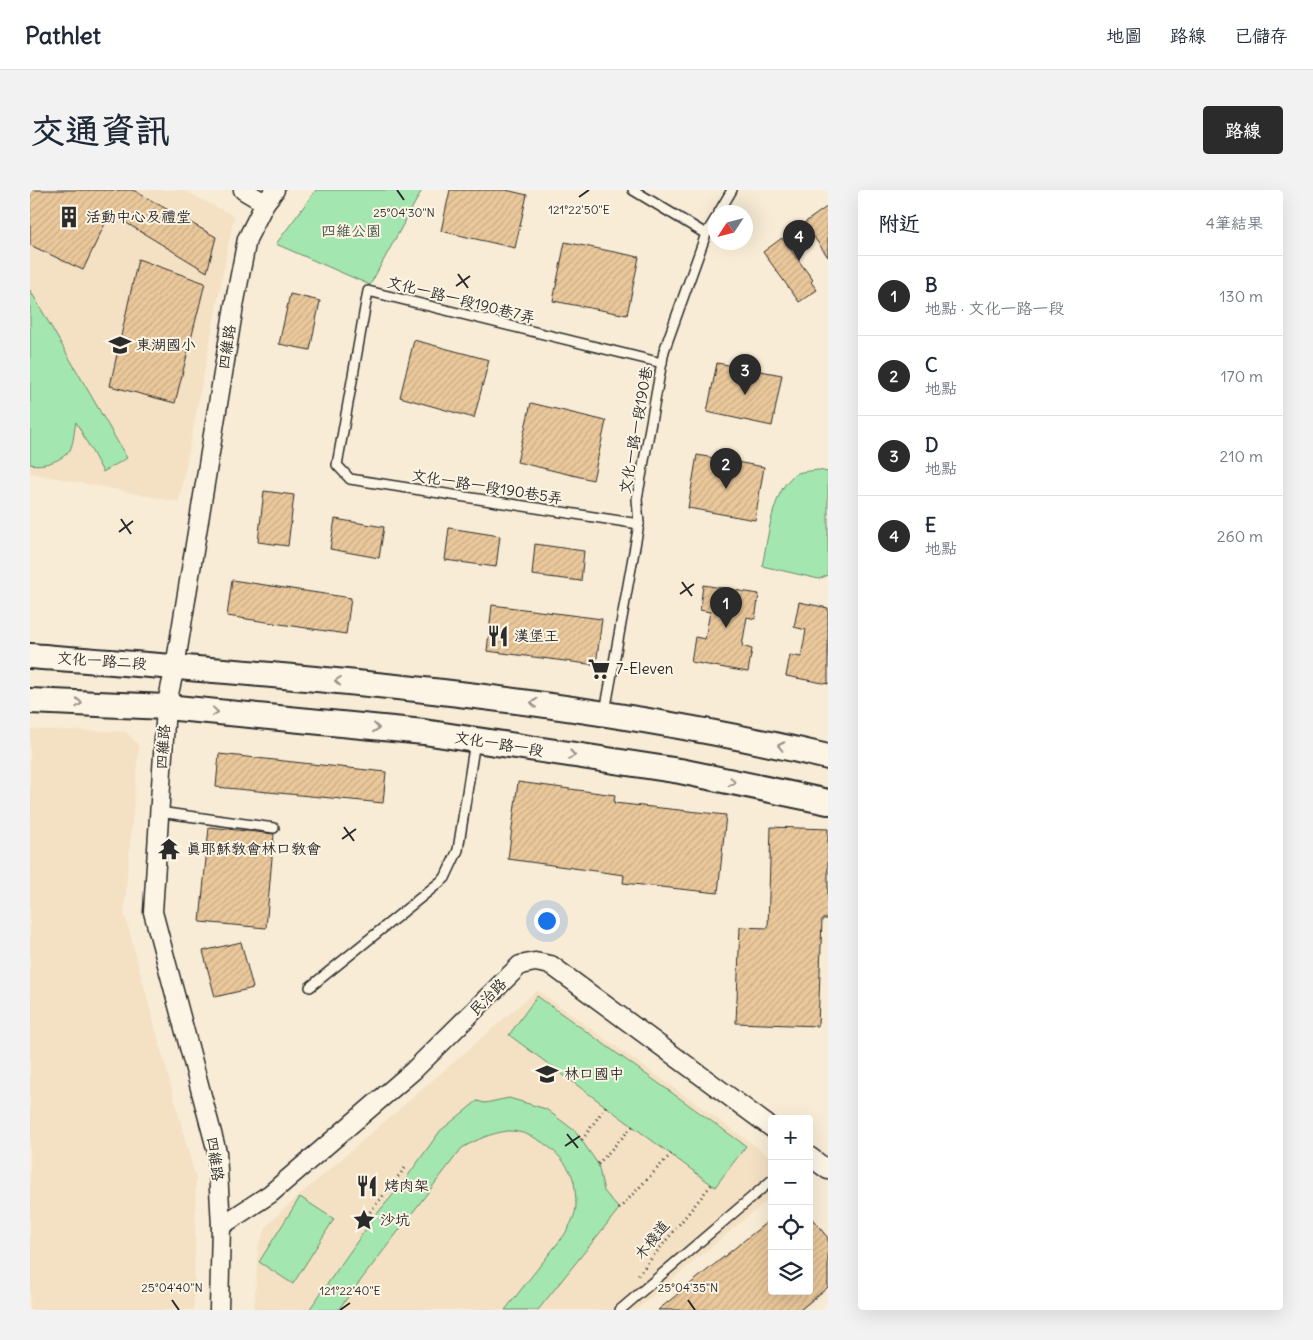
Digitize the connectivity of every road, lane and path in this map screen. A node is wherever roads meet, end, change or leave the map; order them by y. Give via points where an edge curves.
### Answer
1 (243, 190) edge
2 (633, 190) edge
3 (732, 190) edge
4 (270, 196) edge
5 (723, 205) edge
6 (708, 231) edge
7 (706, 234) junction
8 (662, 363) junction
9 (337, 465) joint
10 (639, 524) junction
11 (30, 656) edge
12 (175, 667) junction
13 (30, 701) edge
14 (166, 707) junction
15 (604, 714) junction
16 (474, 740) junction
17 (828, 757) edge
18 (828, 802) edge
19 (159, 812) junction
20 (274, 828) dead end
21 (310, 987) dead end
22 (606, 1106) dead end
23 (768, 1125) edge
24 (633, 1126) dead end
25 (582, 1140) dead end
26 (671, 1154) dead end
27 (813, 1159) edge
28 (598, 1164) dead end
29 (405, 1168) dead end
30 (828, 1170) edge
31 (768, 1183) edge
32 (712, 1184) dead end
33 (619, 1210) dead end
34 (370, 1212) dead end
35 (221, 1226) junction
36 (634, 1280) dead end
37 (219, 1310) edge
38 (620, 1310) edge

1 - 4 street
2 - 7 lane
3 - 5 lane
4 - 12 street, 四維路 via 247,239
6 - 7 lane, 文化一路一段190巷
7 - 8 lane, 文化一路一段190巷
8 - 9 lane, 文化一路一段190巷7弄 via 368,291
8 - 10 lane, 文化一路一段190巷 via 637,499
9 - 10 lane, 文化一路一段190巷5弄 via 350,479
10 - 15 lane, 文化一路一段190巷
11 - 12 main road, 文化一路二段
12 - 14 street, 四維路
15 -> 12 main road via 545,704 349,682
13 -> 14 main road
14 -> 16 main road, 文化一路一段 via 424,732
14 - 19 street, 四維路
17 -> 15 main road
16 -> 18 main road, 文化一路一段 via 680,771
16 - 21 lane via 458,850 445,878
19 - 20 lane
19 - 35 street, 四維路 via 153,912 217,1152
22 - 25 path
23 - 35 street, 民治路 via 551,966 535,962 520,965 413,1071 270,1194
24 - 28 path
26 - 33 path
27 - 30 street
29 - 34 path
31 - 38 lane
32 - 36 path, 木棧道
35 - 37 street, 四維路

